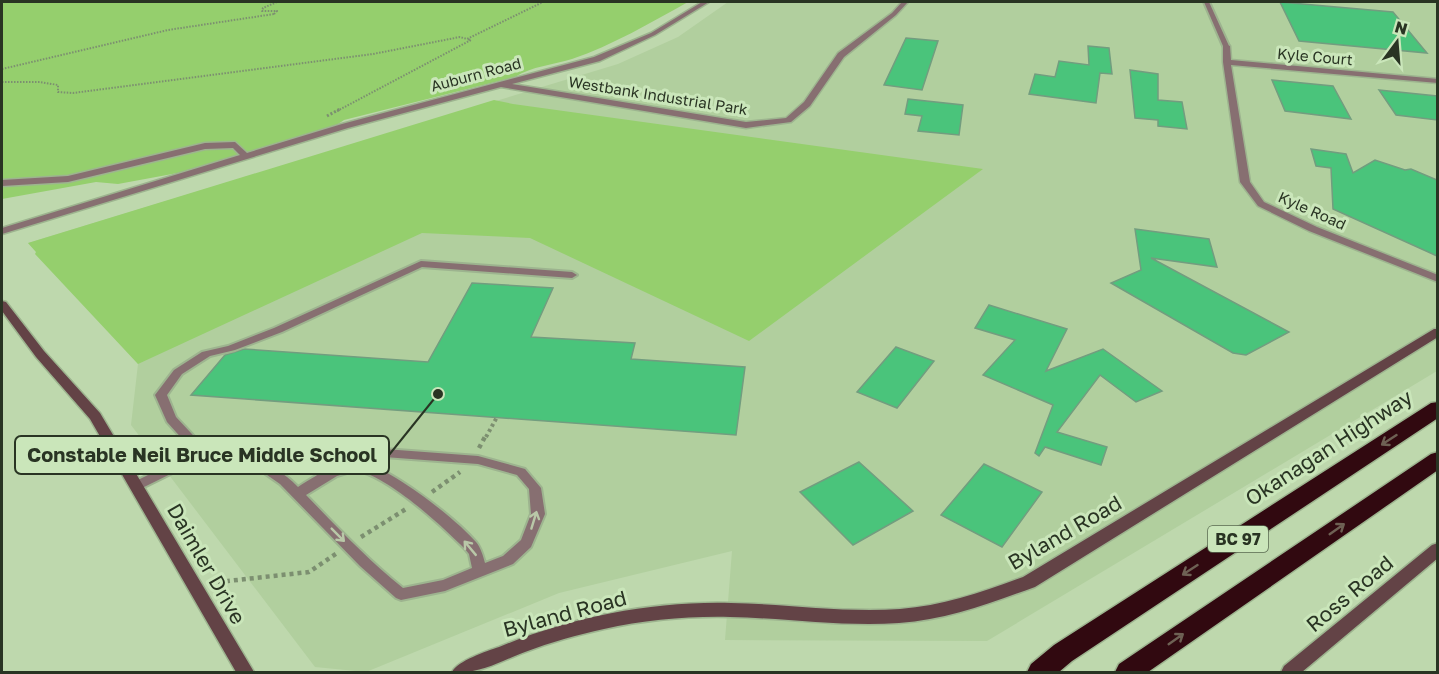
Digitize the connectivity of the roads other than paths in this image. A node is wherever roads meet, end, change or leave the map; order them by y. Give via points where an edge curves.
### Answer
1 (706, 2) edge
2 (905, 2) edge
3 (1206, 2) edge
4 (1226, 46) joint
5 (1227, 62) junction
6 (1437, 81) edge
7 (499, 85) junction
8 (245, 156) junction
9 (2, 183) edge
10 (2, 231) edge
11 (572, 275) dead end
12 (1437, 279) edge
13 (2, 304) edge
14 (1437, 332) edge
15 (1437, 408) edge
16 (202, 453) junction
17 (1437, 459) edge
18 (136, 486) junction
19 (297, 494) junction
20 (1437, 549) edge
21 (480, 571) junction
22 (245, 672) edge
23 (461, 672) edge
24 (1040, 672) edge
25 (1128, 672) edge
26 (1290, 672) edge

1 - 7 street, Auburn Road via 653,34 597,59
2 - 7 street, Westbank Industrial Park via 841,55 807,104 788,120 746,125
3 - 4 lane
4 - 5 street, Kyle Road
5 - 6 street, Kyle Court
5 - 12 street, Kyle Road via 1245,182 1261,204
7 - 8 street, Auburn Road
8 - 9 street via 235,145 205,146 68,178
8 - 10 street, Auburn Road
11 - 16 lane via 421,264 279,330 206,354 178,372 161,395 171,419
13 - 18 street, Daimler Drive via 95,416
14 - 23 street, Byland Road via 1029,582 967,605 884,616 702,610 628,616 532,640
15 -> 24 highway, Okanagan Highway / BC 97 via 1063,653
16 - 18 lane
16 - 19 lane via 259,464 282,478
21 -> 16 lane via 508,560 526,543 538,514 535,488 521,472 472,460 238,442
25 -> 17 highway, BC 97
18 - 22 street, Daimler Drive
19 -> 21 lane via 382,580 401,594 445,585
21 -> 19 lane via 471,546 371,469 356,466 336,472
20 - 26 street, Ross Road

